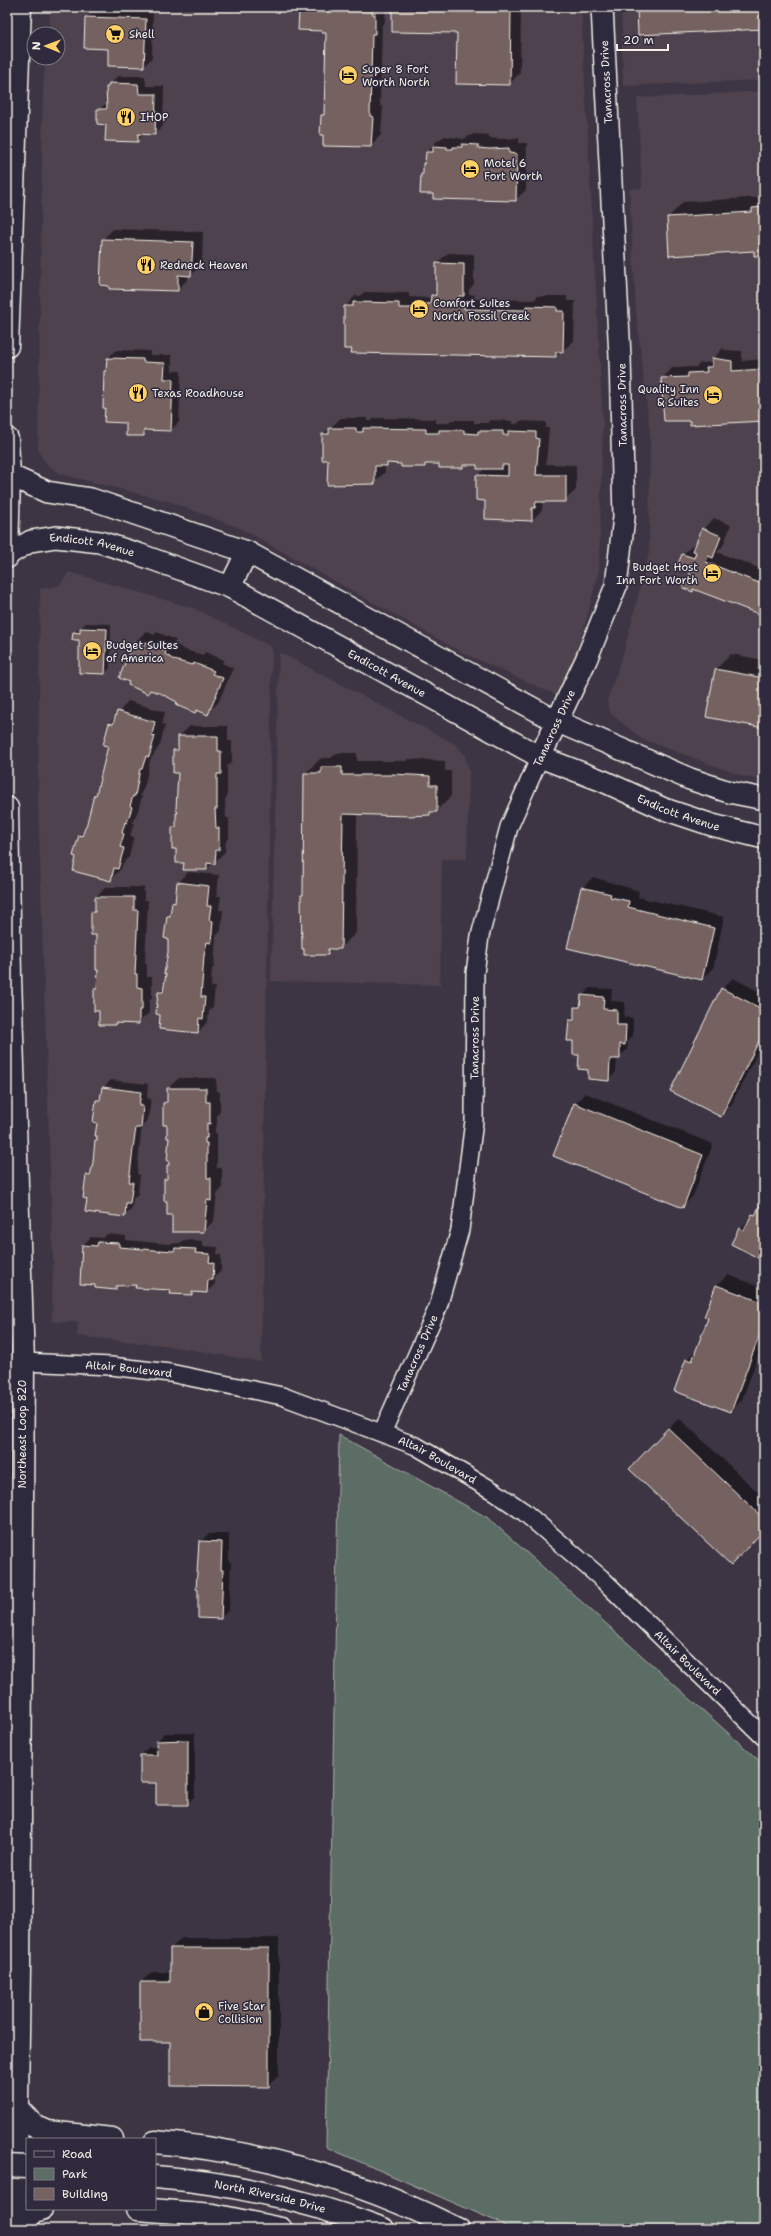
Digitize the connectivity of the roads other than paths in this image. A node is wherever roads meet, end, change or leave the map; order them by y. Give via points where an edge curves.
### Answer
1 (20, 7) edge
2 (602, 7) edge
3 (7, 346) edge
4 (7, 439) edge
5 (9, 475) junction
6 (246, 552) junction
7 (7, 556) edge
8 (230, 587) junction
9 (556, 721) junction
10 (540, 757) junction
11 (764, 799) edge
12 (7, 808) edge
13 (764, 838) edge
14 (22, 1362) junction
15 (382, 1433) junction
16 (764, 1737) edge
17 (17, 2108) junction
18 (103, 2138) edge
19 (156, 2142) edge
20 (7, 2166) edge
21 (26, 2167) edge
22 (156, 2177) edge
23 (39, 2210) edge
24 (150, 2210) edge
25 (16, 2229) edge
26 (21, 2229) edge
27 (281, 2229) edge
28 (383, 2229) edge
29 (457, 2229) edge

1 - 3 main road
2 - 9 street, Tanacross Drive via 620,358 624,518 616,586 586,660
4 - 5 main road
5 - 6 street via 47,492 91,499
5 - 7 main road
6 - 8 street
6 - 9 street
7 - 8 street, Endicott Avenue via 31,541 56,537 100,542
8 - 10 street, Endicott Avenue
9 - 10 street, Tanacross Drive
9 - 11 street via 690,779 729,792
10 - 13 street, Endicott Avenue via 664,809
10 - 15 street, Tanacross Drive via 509,827 480,936 475,973 474,1121 460,1230 438,1307
12 - 14 main road, Northeast Loop 820
14 - 15 street, Altair Boulevard via 111,1366 170,1373 282,1396
14 - 17 main road, Northeast Loop 820
15 - 16 street, Altair Boulevard via 416,1446 524,1512 601,1578
17 - 18 main road via 34,2126 48,2132
17 - 25 main road, Northeast Loop 820
19 - 29 main road via 268,2160 316,2172 413,2207
20 - 21 main road, bridge
22 - 28 main road, North Riverside Drive via 257,2191
23 - 26 main road via 34,2212
24 - 27 main road via 213,2215

